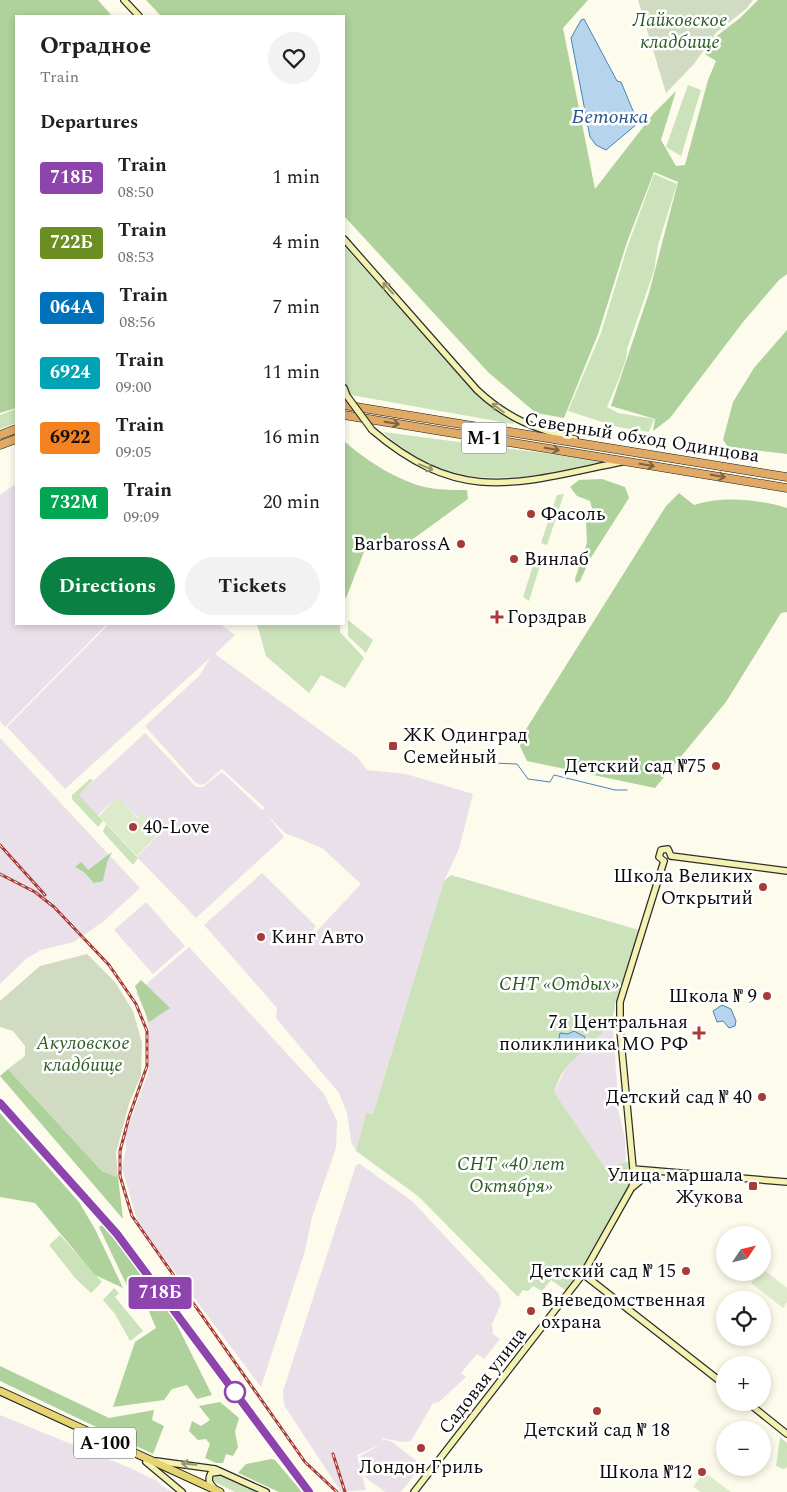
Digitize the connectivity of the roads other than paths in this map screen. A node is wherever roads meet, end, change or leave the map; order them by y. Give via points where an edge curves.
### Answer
1 (124, 0) edge
2 (138, 15) edge
3 (345, 242) edge
4 (345, 391) edge
5 (345, 405) edge
6 (345, 415) edge
7 (15, 429) edge
8 (0, 435) edge
9 (15, 439) edge
10 (0, 445) edge
11 (608, 448) junction
12 (625, 461) junction
13 (787, 477) edge
14 (787, 488) edge
15 (671, 856) junction
16 (664, 861) junction
17 (787, 870) edge
18 (632, 1169) junction
19 (652, 1171) junction
20 (787, 1182) edge
21 (631, 1190) junction
22 (583, 1274) junction
23 (716, 1378) edge
24 (0, 1391) edge
25 (0, 1396) edge
26 (758, 1411) edge
27 (787, 1434) edge
28 (149, 1462) junction
29 (224, 1473) junction
30 (215, 1491) edge
31 (182, 1492) edge
32 (266, 1492) edge
33 (414, 1492) edge

1 - 2 street
11 -> 3 street, М-1 via 531,426 494,405
4 -> 12 street, М-1, bridge via 372,430 400,453 428,469 473,482 510,483
5 - 11 highway, Северный обход Одинцова / М-1
6 -> 12 highway, Северный обход Одинцова / М-1
7 - 8 highway
9 - 10 highway
11 - 13 highway, Северный обход Одинцова / М-1
12 -> 14 highway, Северный обход Одинцова / М-1
15 - 16 street
15 - 16 street via 668,850 661,850 659,857
15 - 17 street
16 - 18 street, Садовая улица via 620,1002
18 - 19 street
18 - 21 street, Садовая улица via 634,1183
19 - 20 street
19 - 21 street
21 - 22 street, Садовая улица
22 - 23 street
22 - 33 street, Садовая улица
24 - 28 main road, А-100
25 - 28 main road, А-100
26 - 27 street
29 -> 28 street via 202,1466
28 - 30 main road, А-100
28 - 31 street
29 - 30 street via 215,1472 209,1477
29 - 32 street

